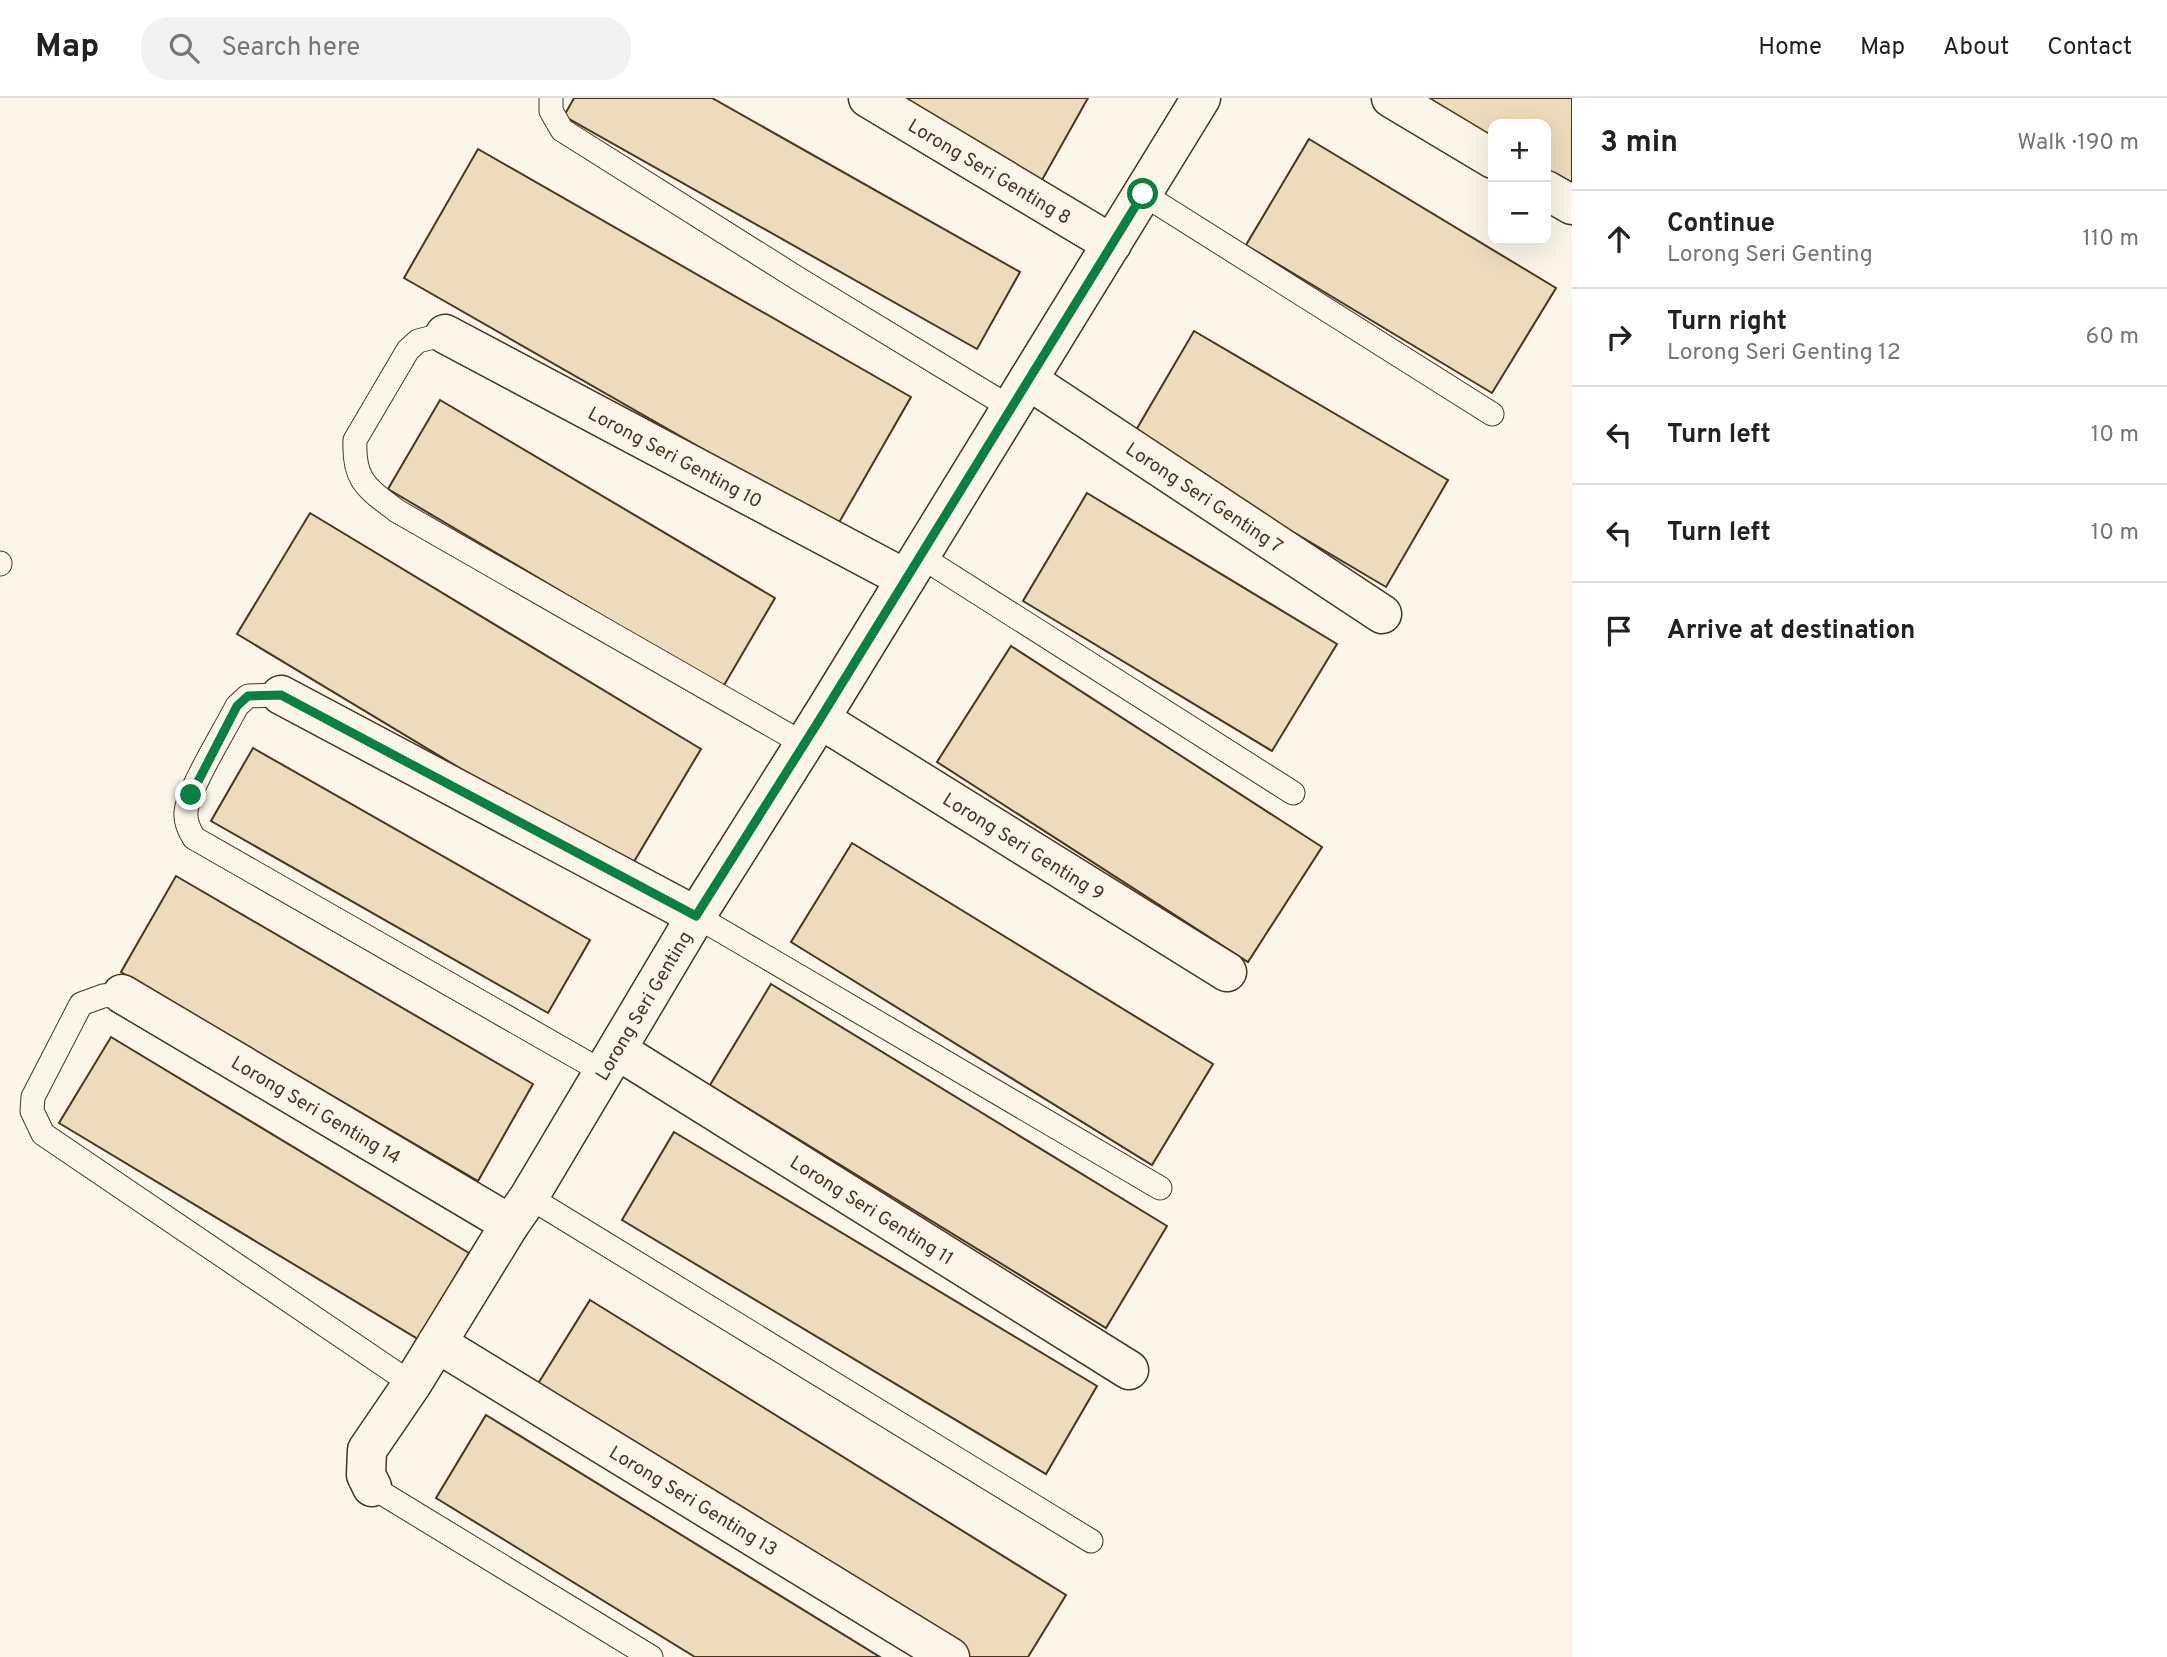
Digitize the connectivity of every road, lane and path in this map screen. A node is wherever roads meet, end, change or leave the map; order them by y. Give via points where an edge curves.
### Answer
1 (551, 98) edge
2 (867, 98) edge
3 (1201, 98) edge
4 (1391, 98) edge
5 (1488, 156) edge
6 (1551, 193) edge
7 (1143, 194) junction
8 (1572, 205) edge
9 (1112, 244) junction
10 (445, 334) joint
11 (1020, 394) junction
12 (1492, 414) dead end
13 (913, 567) junction
14 (1381, 614) dead end
15 (281, 695) joint
16 (812, 732) junction
17 (1293, 793) dead end
18 (696, 916) junction
19 (1227, 972) dead end
20 (122, 994) joint
21 (610, 1061) junction
22 (1160, 1188) dead end
23 (520, 1210) junction
24 (436, 1343) junction
25 (1129, 1370) dead end
26 (412, 1384) junction
27 (372, 1487) joint
28 (1091, 1541) dead end
29 (651, 1657) edge
30 (950, 1657) edge

1 - 11 lane via 551,111 562,130 797,278
2 - 9 street, Lorong Seri Genting 8
3 - 7 street, Lorong Seri Genting
4 - 5 street
6 - 8 street
7 - 9 street, Lorong Seri Genting
7 - 12 lane
9 - 11 street, Lorong Seri Genting
10 - 13 street, Lorong Seri Genting 10
10 - 16 lane via 418,341 408,350 355,440 354,457 365,486 397,511
11 - 13 street, Lorong Seri Genting
11 - 14 street, Lorong Seri Genting 7
13 - 16 street, Lorong Seri Genting
13 - 17 lane
15 - 18 street
15 - 21 lane via 248,696 237,706 191,795 186,813 194,838
16 - 18 street, Lorong Seri Genting
16 - 19 street, Lorong Seri Genting 9
18 - 21 street, Lorong Seri Genting
18 - 22 lane
20 - 23 street, Lorong Seri Genting 14
20 - 26 lane via 81,1004 33,1097 32,1111 43,1134
21 - 23 street, Lorong Seri Genting
21 - 25 street, Lorong Seri Genting 11
23 - 24 street, Lorong Seri Genting
23 - 28 lane
24 - 26 street, Lorong Seri Genting
24 - 30 street, Lorong Seri Genting 13
26 - 27 street, Lorong Seri Genting via 367,1450 366,1475
27 - 29 lane

